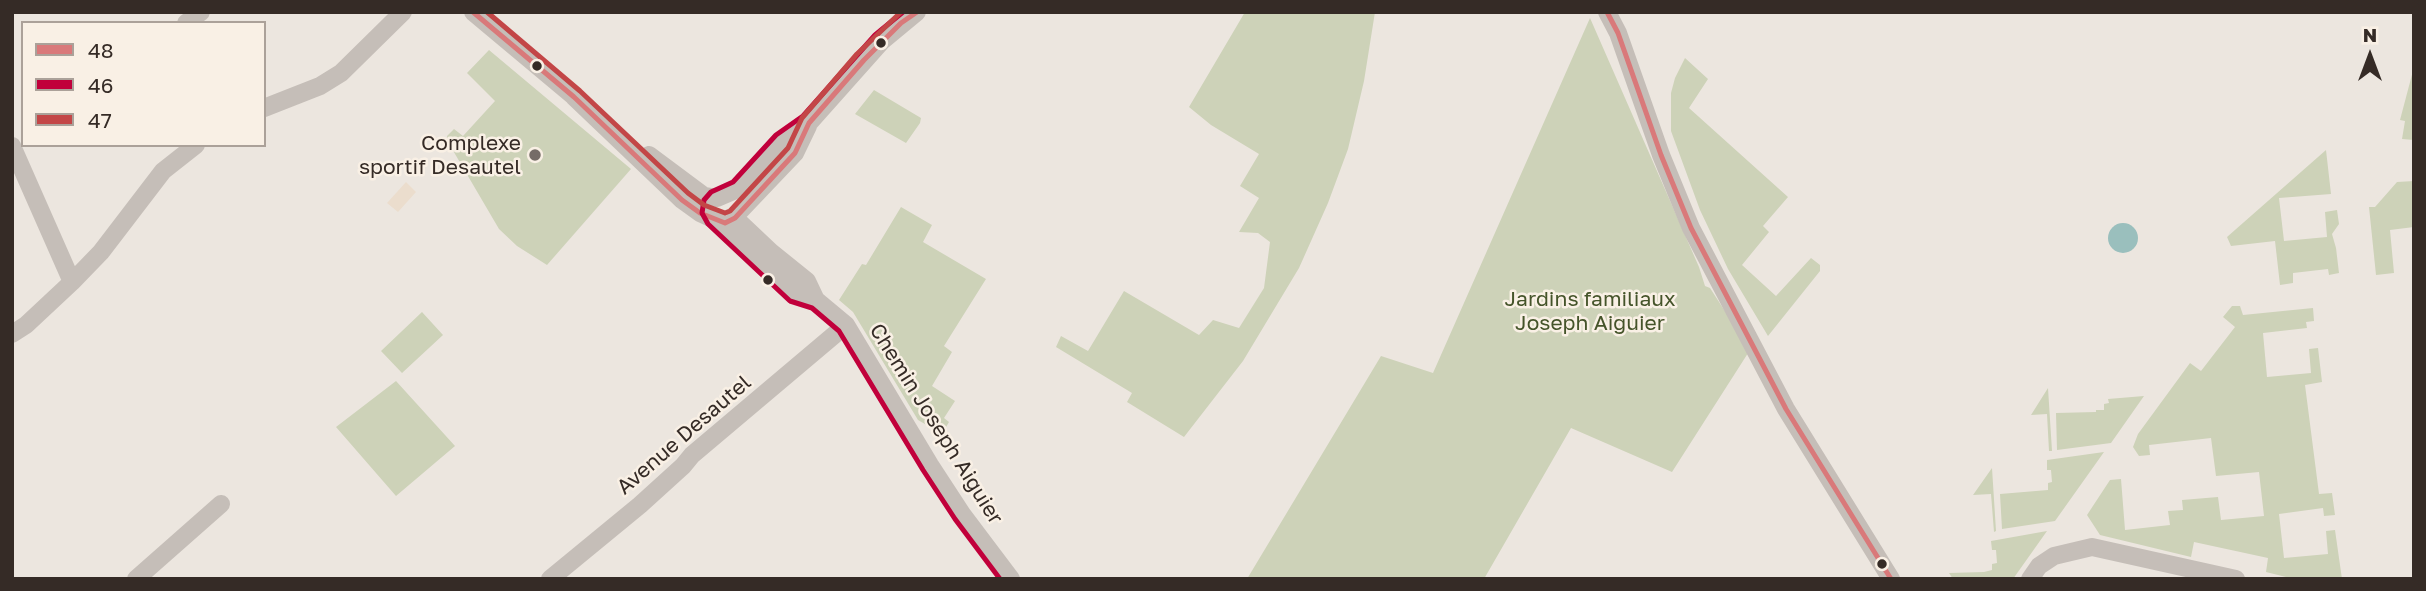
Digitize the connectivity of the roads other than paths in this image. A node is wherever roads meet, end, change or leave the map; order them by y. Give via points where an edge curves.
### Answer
1 (403, 12) edge
2 (472, 12) edge
3 (916, 12) edge
4 (1607, 12) edge
5 (574, 97) junction
6 (266, 107) edge
7 (809, 123) junction
8 (16, 146) edge
9 (194, 147) edge
10 (720, 197) junction
11 (726, 218) junction
12 (72, 282) junction
13 (846, 325) junction
14 (12, 334) edge
15 (221, 503) dead end
16 (136, 579) edge
17 (550, 579) edge
18 (1011, 579) edge
19 (1891, 579) edge
20 (2030, 579) edge
21 (2236, 579) edge

1 - 6 street via 341,73
2 - 5 street, Chemin Joseph Aiguier
3 - 7 street via 882,41
4 - 19 street via 1691,228 1786,409
5 - 10 street, Chemin Joseph Aiguier via 693,189 704,196
5 - 11 street, Chemin Joseph Aiguier via 682,200 700,213
7 - 10 street via 782,142 738,189
7 - 11 street via 794,153
8 - 12 street
9 - 12 street via 163,172
10 - 11 street via 710,211
11 - 13 street, Chemin Joseph Aiguier via 807,281 816,300
12 - 14 street
13 - 17 street, Avenue Desautel
13 - 18 street, Chemin Joseph Aiguier via 930,465
15 - 16 street
20 - 21 street via 2054,556 2092,547

